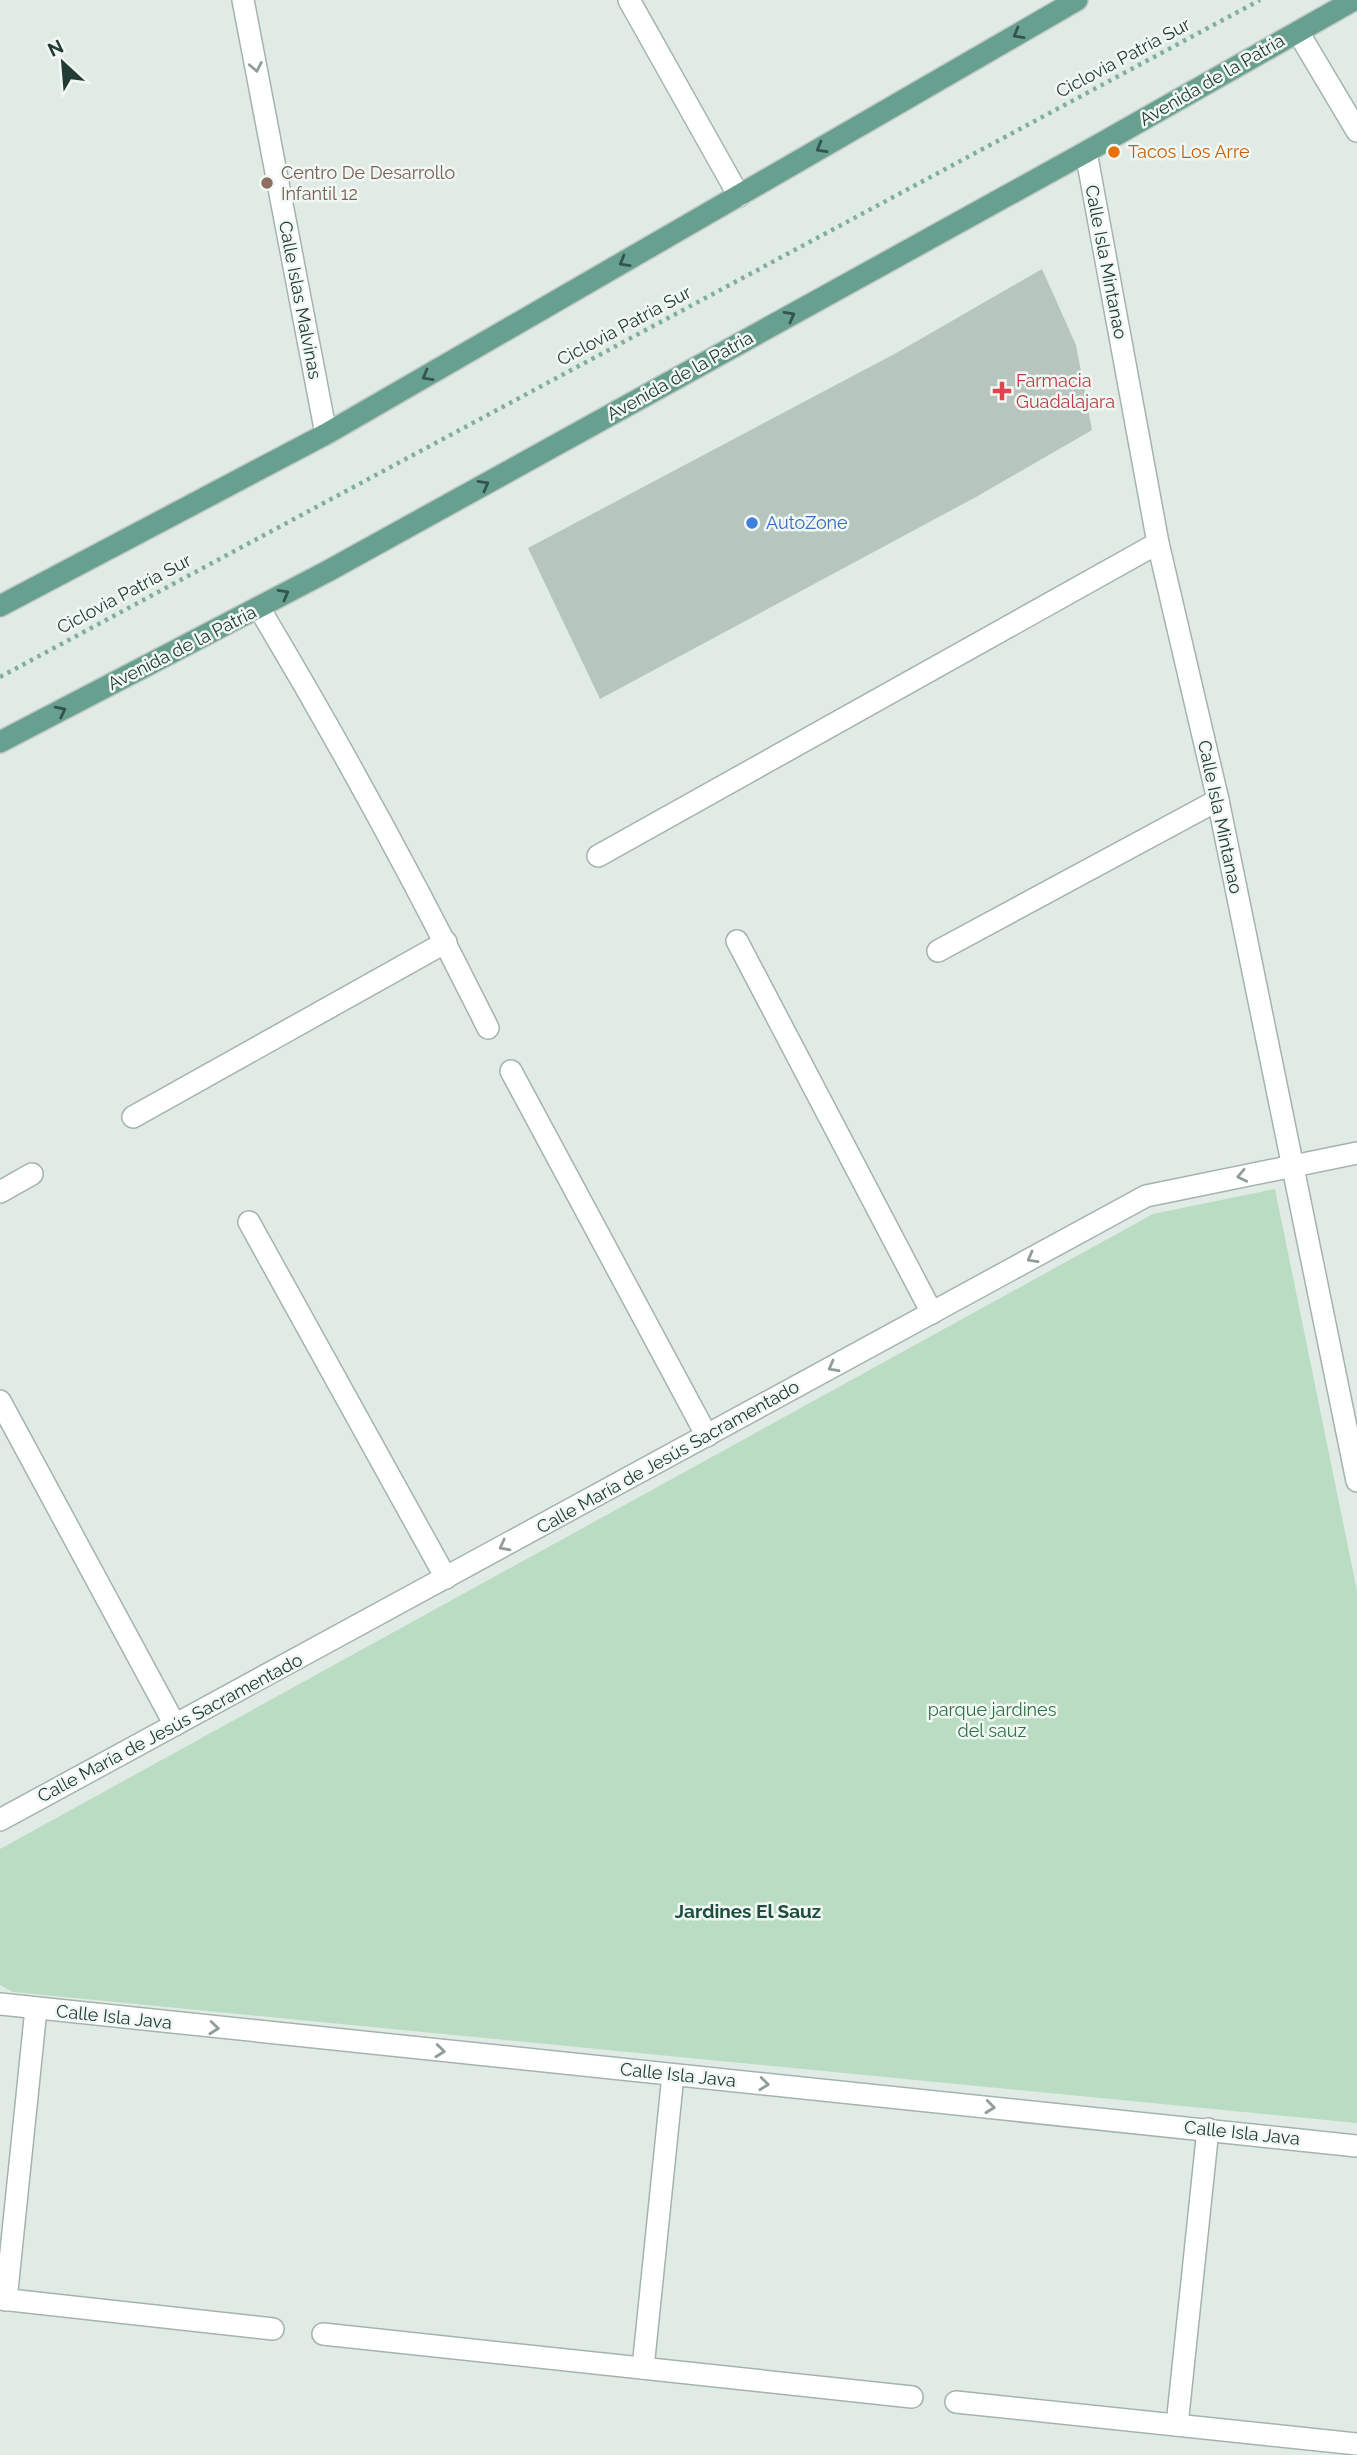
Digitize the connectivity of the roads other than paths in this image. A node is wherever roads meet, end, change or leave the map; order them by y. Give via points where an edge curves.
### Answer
1 (243, 0) edge
2 (629, 0) edge
3 (1077, 0) edge
4 (1354, 0) edge
5 (1298, 32) junction
6 (1357, 131) edge
7 (1086, 152) junction
8 (739, 195) junction
9 (326, 435) junction
10 (1158, 543) junction
11 (0, 606) edge
12 (259, 608) junction
13 (0, 742) edge
14 (1218, 800) junction
15 (598, 856) dead end
16 (737, 941) dead end
17 (446, 942) junction
18 (938, 951) dead end
19 (488, 1028) dead end
20 (511, 1071) dead end
21 (133, 1117) dead end
22 (1357, 1153) edge
23 (1292, 1166) junction
24 (32, 1174) dead end
25 (0, 1192) edge
26 (249, 1222) dead end
27 (932, 1313) junction
28 (0, 1402) edge
29 (707, 1436) junction
30 (1357, 1481) edge
31 (446, 1578) junction
32 (175, 1725) junction
33 (0, 1820) edge
34 (0, 2004) edge
35 (36, 2009) junction
36 (673, 2075) junction
37 (1208, 2129) junction
38 (1357, 2146) edge
39 (3, 2299) edge
40 (273, 2329) dead end
41 (323, 2333) dead end
42 (643, 2368) junction
43 (912, 2397) dead end
44 (956, 2402) dead end
45 (1177, 2426) junction
46 (1357, 2444) edge

1 -> 9 street, Calle Islas Malvinas
2 - 8 street
3 -> 8 main road
4 - 5 main road, Avenida de la Patria
5 - 6 street
5 - 7 main road, Avenida de la Patria
7 - 10 street, Calle Isla Mintanao
12 -> 7 main road, Avenida de la Patria
8 -> 9 main road
9 - 11 main road
10 - 14 street, Calle Isla Mintanao
10 - 15 street
13 -> 12 main road, Avenida de la Patria
12 - 17 street
14 - 18 street
14 - 23 street, Calle Isla Mintanao
16 - 27 street
17 - 19 street
17 - 21 street
20 - 29 street
22 - 23 street, Calle María de Jesús Sacramentado
23 -> 27 street, Calle María de Jesús Sacramentado via 1146,1196
23 - 30 street, Calle Isla Mintanao
24 - 25 street
26 - 31 street
27 -> 29 street, Calle María de Jesús Sacramentado
28 - 32 street
29 -> 31 street, Calle María de Jesús Sacramentado
31 - 32 street, Calle María de Jesús Sacramentado
32 - 33 street, Calle María de Jesús Sacramentado
34 - 35 street, Calle Isla Java
35 -> 36 street, Calle Isla Java
35 - 39 street
36 -> 37 street, Calle Isla Java
36 - 42 street
37 - 38 street, Calle Isla Java
37 - 45 street
39 - 40 street
41 - 42 street
42 - 43 street
44 - 45 street
45 - 46 street

